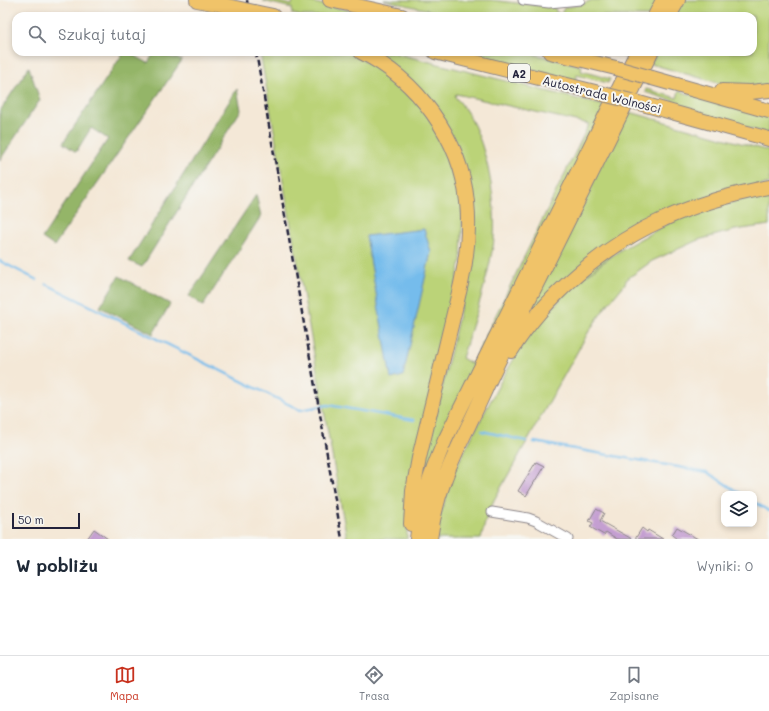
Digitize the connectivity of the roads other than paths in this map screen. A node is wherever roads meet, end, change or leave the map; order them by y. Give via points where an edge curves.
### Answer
1 (197, 0) edge
2 (330, 0) edge
3 (523, 0) edge
4 (580, 0) edge
5 (663, 0) edge
6 (678, 0) edge
7 (251, 12) edge
8 (384, 12) edge
9 (657, 12) edge
10 (671, 12) edge
11 (368, 56) edge
12 (451, 56) edge
13 (566, 56) edge
14 (635, 56) edge
15 (649, 56) edge
16 (693, 90) junction
17 (769, 90) edge
18 (769, 111) edge
19 (769, 139) edge
20 (769, 187) edge
21 (474, 413) junction
22 (492, 512) dead end
23 (411, 539) edge
24 (417, 539) edge
25 (430, 539) edge
26 (568, 539) edge

1 - 7 highway, bridge
2 - 8 highway
3 - 4 street via 549,3
5 - 9 highway
6 - 10 highway
11 - 23 highway via 399,77 429,109 449,141 460,168 467,201 466,256 416,469
12 - 19 highway, Autostrada Wolności / A2, bridge
13 - 16 highway, bridge
14 - 24 highway via 445,440 424,495
15 - 21 highway
16 - 17 highway
16 - 18 highway
20 - 21 highway via 727,196 663,219 627,239 590,265 568,283 528,326
21 - 25 highway via 440,490
22 - 26 street via 528,518

